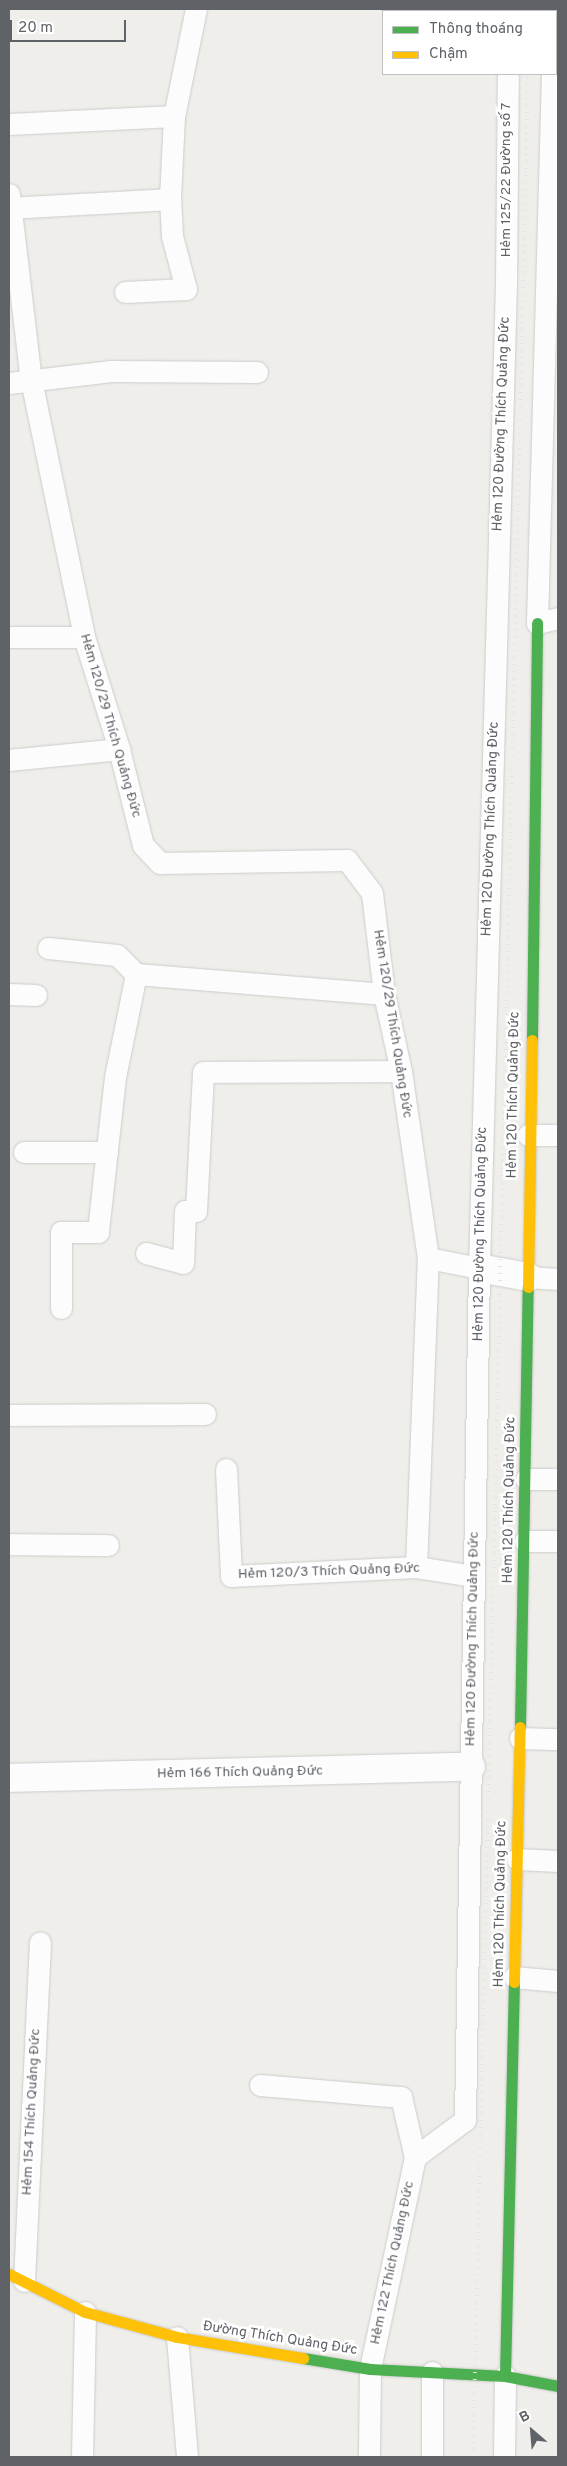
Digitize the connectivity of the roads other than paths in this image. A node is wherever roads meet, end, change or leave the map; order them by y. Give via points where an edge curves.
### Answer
1 (196, 9) edge
2 (508, 75) edge
3 (552, 75) edge
4 (174, 116) junction
5 (9, 124) edge
6 (9, 194) edge
7 (170, 199) junction
8 (9, 208) edge
9 (506, 286) joint
10 (125, 292) dead end
11 (257, 372) dead end
12 (31, 380) junction
13 (9, 383) edge
14 (558, 618) edge
15 (536, 623) junction
16 (9, 637) edge
17 (84, 637) junction
18 (119, 748) junction
19 (9, 760) edge
20 (48, 948) dead end
21 (136, 974) junction
22 (9, 994) edge
23 (384, 994) junction
24 (36, 995) dead end
25 (401, 1070) junction
26 (558, 1135) edge
27 (528, 1136) junction
28 (24, 1152) dead end
29 (107, 1152) junction
30 (146, 1253) dead end
31 (428, 1258) junction
32 (479, 1268) junction
33 (528, 1277) junction
34 (558, 1279) edge
35 (62, 1308) dead end
36 (205, 1414) dead end
37 (9, 1415) edge
38 (226, 1469) dead end
39 (526, 1479) junction
40 (558, 1479) edge
41 (525, 1540) junction
42 (558, 1541) edge
43 (9, 1544) edge
44 (108, 1545) dead end
45 (416, 1567) junction
46 (474, 1576) junction
47 (520, 1738) junction
48 (558, 1739) edge
49 (471, 1767) junction
50 (9, 1778) edge
51 (517, 1859) junction
52 (558, 1861) edge
53 (40, 1942) dead end
54 (514, 1977) junction
55 (558, 1981) edge
56 (260, 2085) dead end
57 (416, 2157) junction
58 (16, 2278) edge
59 (85, 2312) junction
60 (177, 2337) junction
61 (370, 2369) junction
62 (432, 2372) junction
63 (505, 2376) junction
64 (558, 2386) edge
65 (82, 2457) edge
66 (188, 2457) edge
67 (369, 2457) edge
68 (432, 2457) edge
69 (504, 2457) edge

1 - 4 lane
2 - 9 lane, Hẻm 125/22 Đường số 7
3 - 15 lane
4 - 5 lane
4 - 7 lane
6 - 8 lane, Hẻm 120/29 Thích Quảng Đức
7 - 8 lane
7 - 10 lane via 172,236 186,289
8 - 12 lane, Hẻm 120/29 Thích Quảng Đức via 25,310
9 - 32 lane, Hẻm 120 Đường Thích Quảng Đức
11 - 12 lane via 111,371
12 - 13 lane
12 - 17 lane, Hẻm 120/29 Thích Quảng Đức
14 - 15 lane
15 - 27 street, Hẻm 120 Thích Quảng Đức
16 - 17 lane
17 - 18 lane, Hẻm 120/29 Thích Quảng Đức
18 - 19 lane
18 - 23 lane, Hẻm 120/29 Thích Quảng Đức via 143,845 160,863 347,860 372,893
20 - 21 lane via 117,955
21 - 23 lane
21 - 29 lane via 115,1077
22 - 24 lane
23 - 25 lane, Hẻm 120/29 Thích Quảng Đức
25 - 30 lane via 203,1072 196,1211 185,1211 183,1263
25 - 31 lane, Hẻm 120/29 Thích Quảng Đức
26 - 27 lane
27 - 33 street, Hẻm 120 Thích Quảng Đức
28 - 29 lane
29 - 35 lane via 98,1232 60,1232
31 - 32 lane
31 - 45 lane, Hẻm 120/29 Thích Quảng Đức
32 - 33 street
32 - 46 lane, Hẻm 120 Đường Thích Quảng Đức
33 - 34 lane
33 - 39 street, Hẻm 120 Thích Quảng Đức
36 - 37 lane
38 - 45 lane, Hẻm 120/3 Thích Quảng Đức via 231,1576
39 - 40 lane
39 - 41 street, Hẻm 120 Thích Quảng Đức
41 - 42 lane
41 - 47 street, Hẻm 120 Thích Quảng Đức
43 - 44 lane
45 - 46 lane, Hẻm 120/3 Thích Quảng Đức
46 - 49 lane, Hẻm 120 Đường Thích Quảng Đức
47 - 48 lane
47 - 51 street, Hẻm 120 Thích Quảng Đức
49 - 50 street, Hẻm 166 Thích Quảng Đức
49 - 57 lane, Hẻm 120 Đường Thích Quảng Đức via 465,2120
51 - 52 lane
51 - 54 street, Hẻm 120 Thích Quảng Đức
53 - 58 lane, Hẻm 154 Thích Quảng Đức
54 - 55 lane
54 - 63 street, Hẻm 120 Thích Quảng Đức
56 - 57 lane via 401,2097
57 - 61 lane, Hẻm 122 Thích Quảng Đức
58 - 59 street, Đường Thích Quảng Đức
59 - 60 street, Đường Thích Quảng Đức
59 - 65 lane
60 - 61 street, Đường Thích Quảng Đức
60 - 66 lane
61 - 62 street, Đường Thích Quảng Đức
61 - 67 lane, Hẻm 122 Thích Quảng Đức
62 - 63 street, Đường Thích Quảng Đức
62 - 68 lane
63 - 64 street, Đường Thích Quảng Đức
63 - 69 lane

